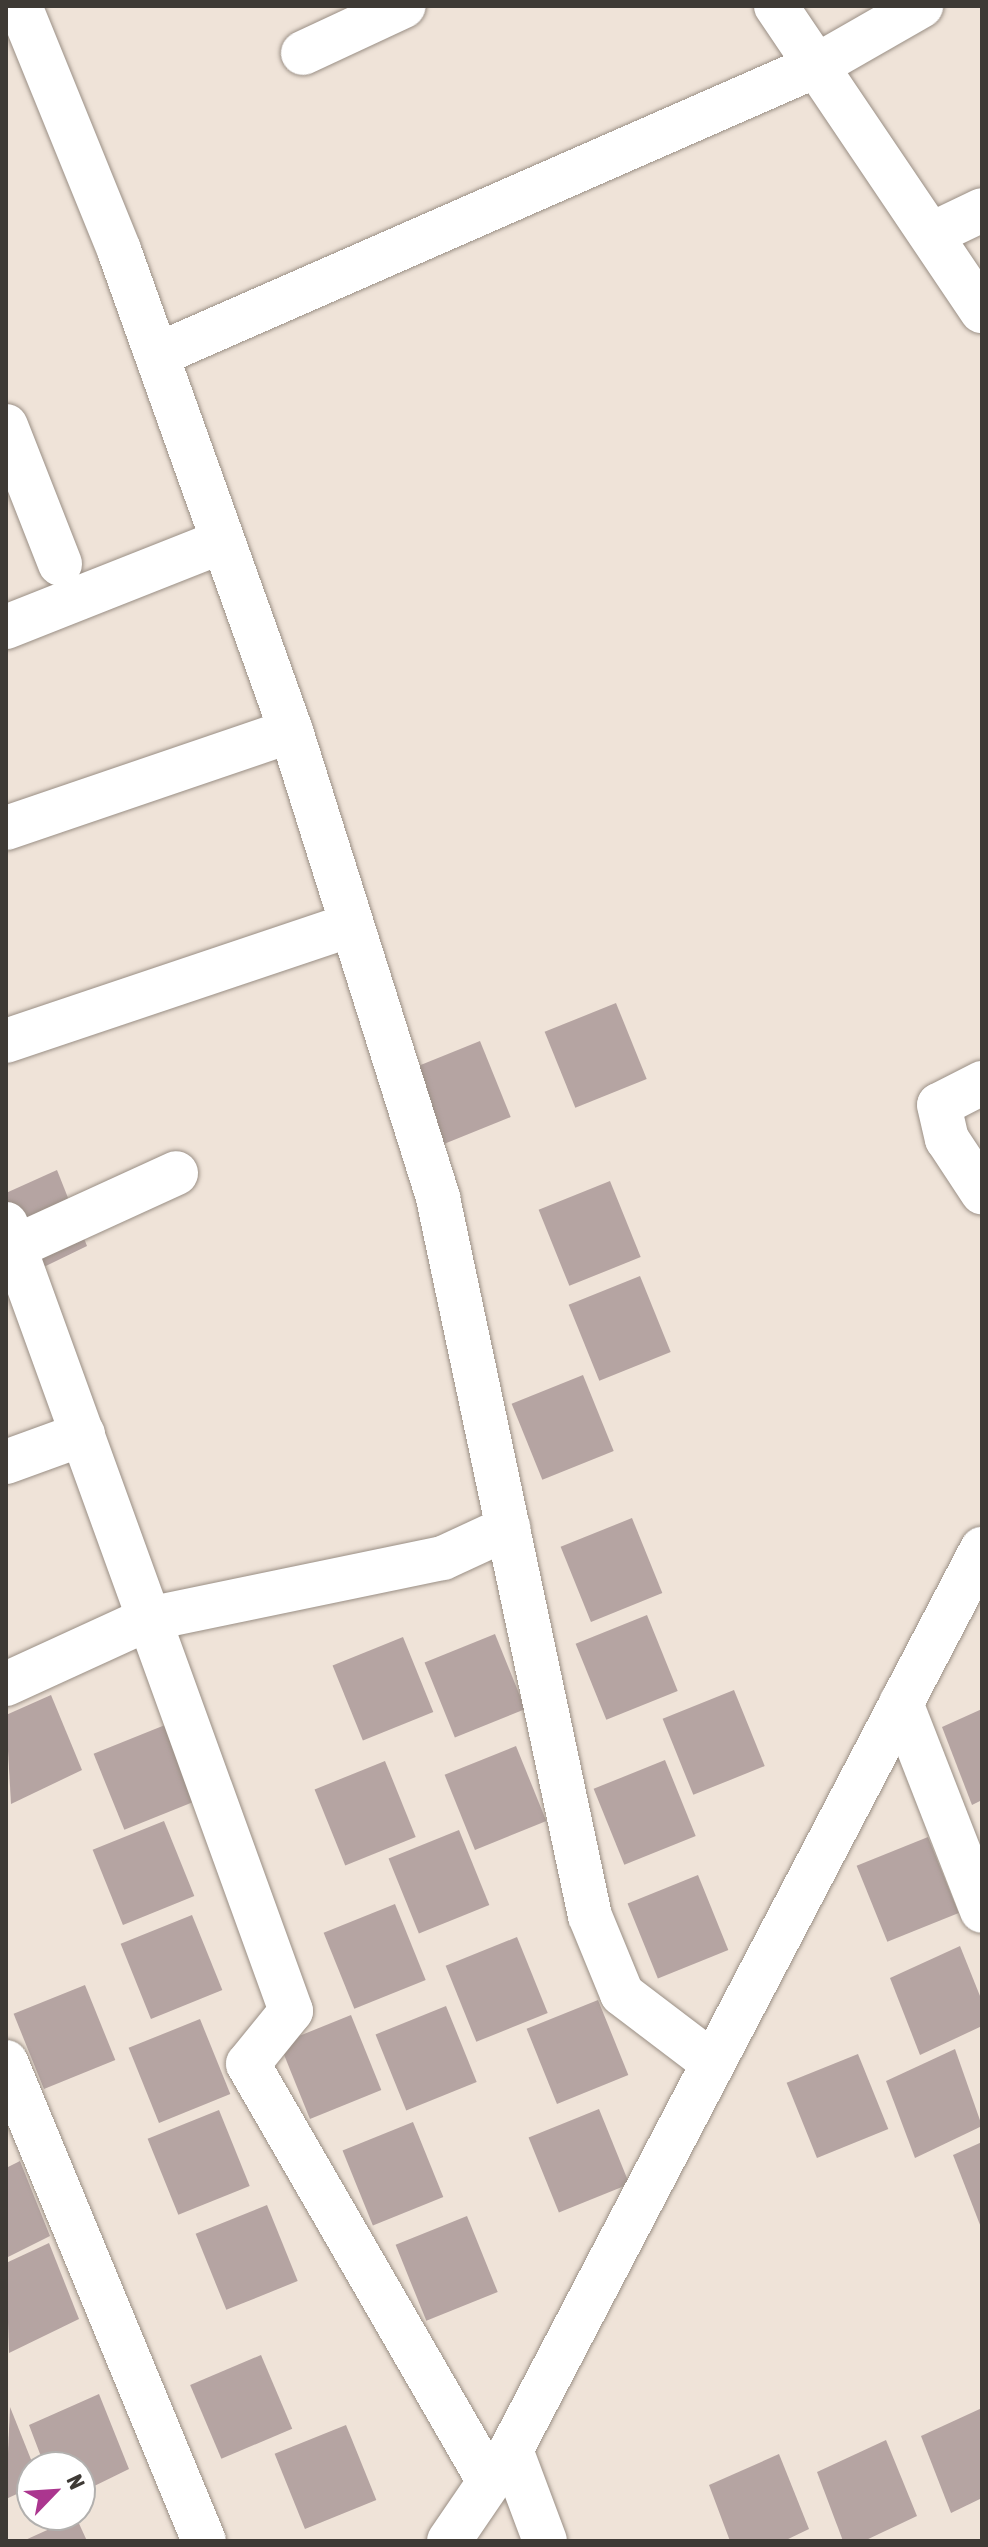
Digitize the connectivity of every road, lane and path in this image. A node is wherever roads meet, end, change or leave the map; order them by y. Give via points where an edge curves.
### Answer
1 (20, 6) edge
2 (404, 6) edge
3 (776, 6) edge
4 (921, 6) edge
5 (303, 53) dead end
6 (818, 65) junction
7 (982, 210) edge
8 (932, 234) junction
9 (982, 311) edge
10 (157, 355) junction
11 (6, 426) edge
12 (223, 541) junction
13 (60, 564) dead end
14 (6, 627) edge
15 (291, 731) junction
16 (6, 828) edge
17 (351, 925) junction
18 (6, 1041) edge
19 (982, 1083) edge
20 (176, 1173) dead end
21 (982, 1192) edge
22 (9, 1241) edge
23 (83, 1434) junction
24 (6, 1462) edge
25 (508, 1528) junction
26 (982, 1549) edge
27 (148, 1619) junction
28 (6, 1684) edge
29 (901, 1703) junction
30 (982, 1911) edge
31 (6, 2062) edge
32 (713, 2063) junction
33 (499, 2465) junction
34 (204, 2541) edge
35 (449, 2541) edge
36 (545, 2541) edge

1 - 10 street
2 - 5 street
3 - 6 street
4 - 6 street
6 - 8 street
6 - 10 street
7 - 8 street
8 - 9 street
10 - 12 street
11 - 13 street
12 - 14 street
12 - 15 street
15 - 16 street
15 - 17 street
17 - 18 street
17 - 25 street via 438,1198
19 - 21 street via 939,1105 947,1139
20 - 22 street
22 - 23 street
23 - 24 street
23 - 27 street
25 - 27 street via 443,1558
25 - 32 street via 590,1916 622,1994
26 - 29 street
27 - 28 street
27 - 33 street via 291,2011 248,2064
29 - 30 street
29 - 32 street
31 - 34 street
32 - 33 street
33 - 35 street
33 - 36 street

